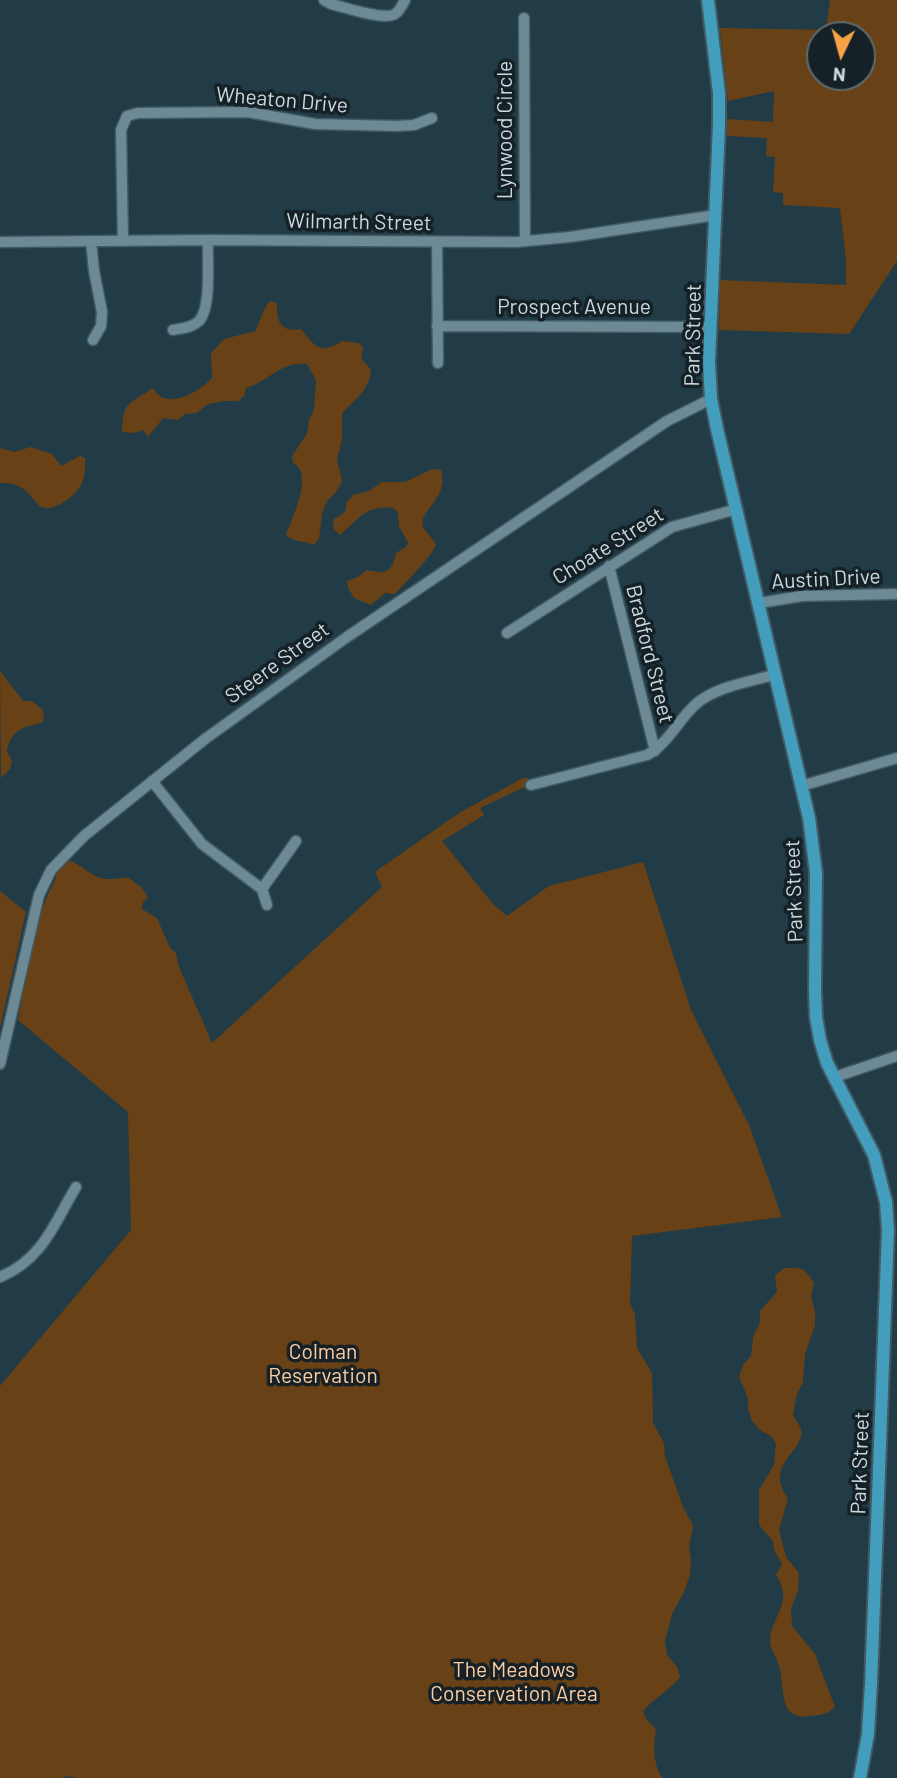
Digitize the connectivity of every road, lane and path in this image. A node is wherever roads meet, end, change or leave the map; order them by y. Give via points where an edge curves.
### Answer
1 (324, 0) edge
2 (405, 0) edge
3 (708, 0) edge
4 (524, 18) dead end
5 (432, 118) dead end
6 (716, 215) junction
7 (123, 240) junction
8 (208, 240) junction
9 (91, 241) junction
10 (525, 241) junction
11 (0, 242) edge
12 (437, 242) junction
13 (437, 326) junction
14 (711, 327) junction
15 (173, 330) dead end
16 (93, 340) dead end
17 (438, 363) dead end
18 (711, 399) junction
19 (737, 509) junction
20 (609, 566) junction
21 (895, 594) edge
22 (758, 603) junction
23 (507, 633) dead end
24 (773, 675) junction
25 (654, 751) junction
26 (897, 758) edge
27 (152, 780) junction
28 (531, 785) dead end
29 (801, 786) junction
30 (296, 841) dead end
31 (262, 889) junction
32 (267, 905) dead end
33 (897, 1056) edge
34 (0, 1064) edge
35 (835, 1077) junction
36 (76, 1187) dead end
37 (0, 1277) edge
38 (860, 1778) edge

1 - 2 street via 391,16
3 - 6 main road, Park Street via 719,93
4 - 10 street, Lynwood Circle
5 - 7 street, Wheaton Drive via 396,126 315,124 248,112 127,116 121,130
6 - 10 street, Wilmarth Street
6 - 14 main road, Park Street
7 - 8 street, Wilmarth Street
7 - 9 street, Wilmarth Street
8 - 12 street, Wilmarth Street
8 - 15 street via 204,312 191,326
9 - 11 street, Wilmarth Street
9 - 16 street via 103,312
10 - 12 street, Wilmarth Street
12 - 13 street
13 - 14 street, Prospect Avenue
13 - 17 street
14 - 18 main road, Park Street
18 - 19 main road, Park Street
18 - 27 street, Steere Street via 667,421 347,637
19 - 20 street, Choate Street via 672,527
19 - 22 main road, Park Street
20 - 23 street, Choate Street
20 - 25 street, Bradford Street
21 - 22 street, Austin Drive via 802,596
22 - 24 main road, Park Street
24 - 25 street via 705,697
24 - 29 main road, Park Street
25 - 28 street
26 - 29 street
27 - 31 street via 202,844
27 - 34 street, Steere Street via 83,836 51,870 32,921
29 - 35 main road, Park Street via 816,873 816,1017
30 - 31 street
31 - 32 street
33 - 35 street
35 - 38 main road, Park Street via 874,1155 888,1230 871,1684
36 - 37 street via 32,1259

